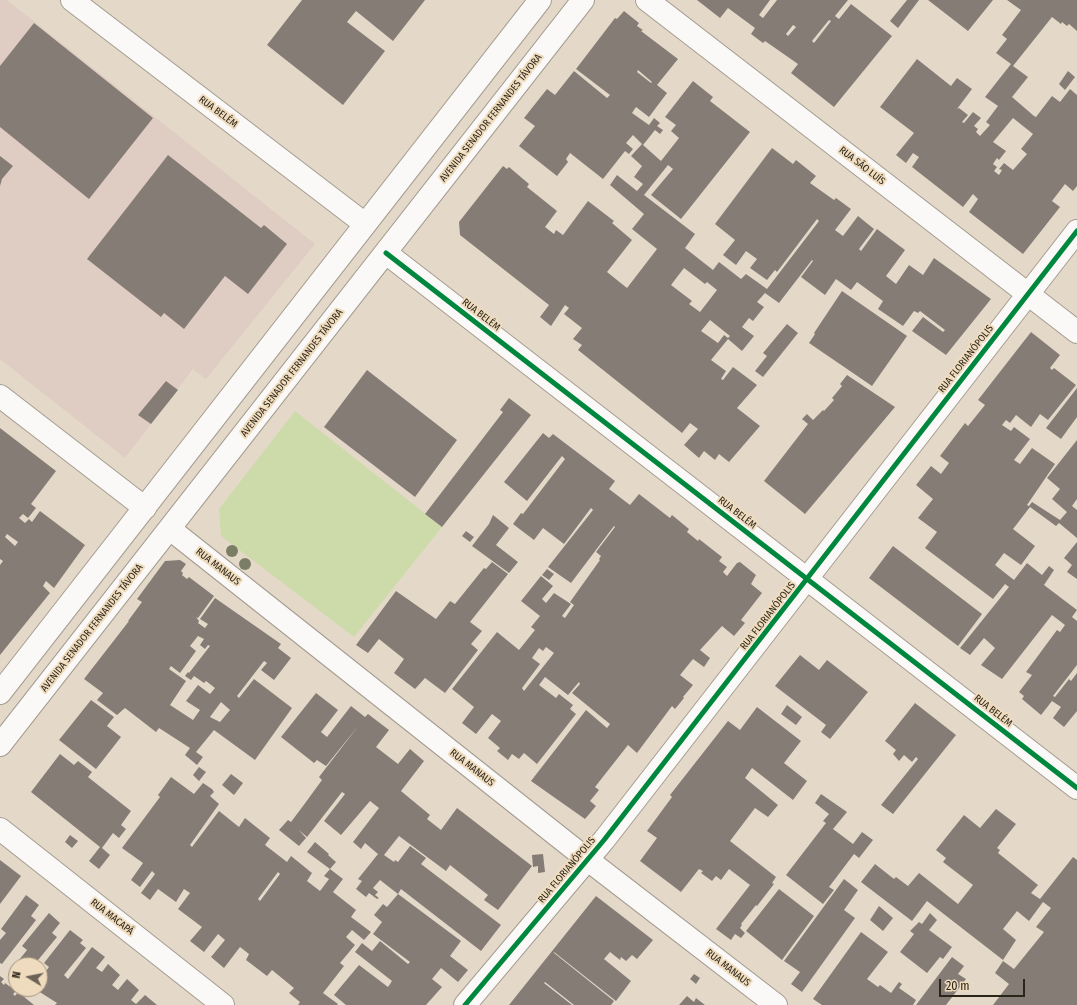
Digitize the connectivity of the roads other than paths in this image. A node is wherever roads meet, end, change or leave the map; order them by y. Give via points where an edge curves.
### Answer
1 (72, 0) edge
2 (540, 0) edge
3 (583, 0) edge
4 (647, 0) edge
5 (365, 224) junction
6 (1077, 231) edge
7 (386, 253) junction
8 (1027, 295) junction
9 (1077, 332) edge
10 (0, 396) edge
11 (145, 508) junction
12 (170, 529) junction
13 (808, 579) junction
14 (0, 692) edge
15 (0, 745) edge
16 (1077, 788) edge
17 (0, 829) edge
18 (588, 860) junction
19 (223, 1005) edge
20 (465, 1005) edge
21 (776, 1005) edge

1 - 5 street, RUA BELÉM
2 - 5 street
3 - 7 street, AVENIDA SENADOR FERNANDES TÁVORA
4 - 8 street, RUA SÃO LUÍS
5 - 11 street
6 - 8 street, RUA FLORIANÓPOLIS
7 - 12 street, AVENIDA SENADOR FERNANDES TÁVORA
7 - 13 street, RUA BELÉM
8 - 9 street, RUA SÃO LUÍS
8 - 13 street, RUA FLORIANÓPOLIS
10 - 11 street
11 - 14 street
12 - 15 street, AVENIDA SENADOR FERNANDES TÁVORA
12 - 18 street, RUA MANAUS
13 - 16 street, RUA BELÉM
13 - 18 street, RUA FLORIANÓPOLIS
17 - 19 street, RUA MACAPÁ
18 - 20 street, RUA FLORIANÓPOLIS
18 - 21 street, RUA MANAUS

